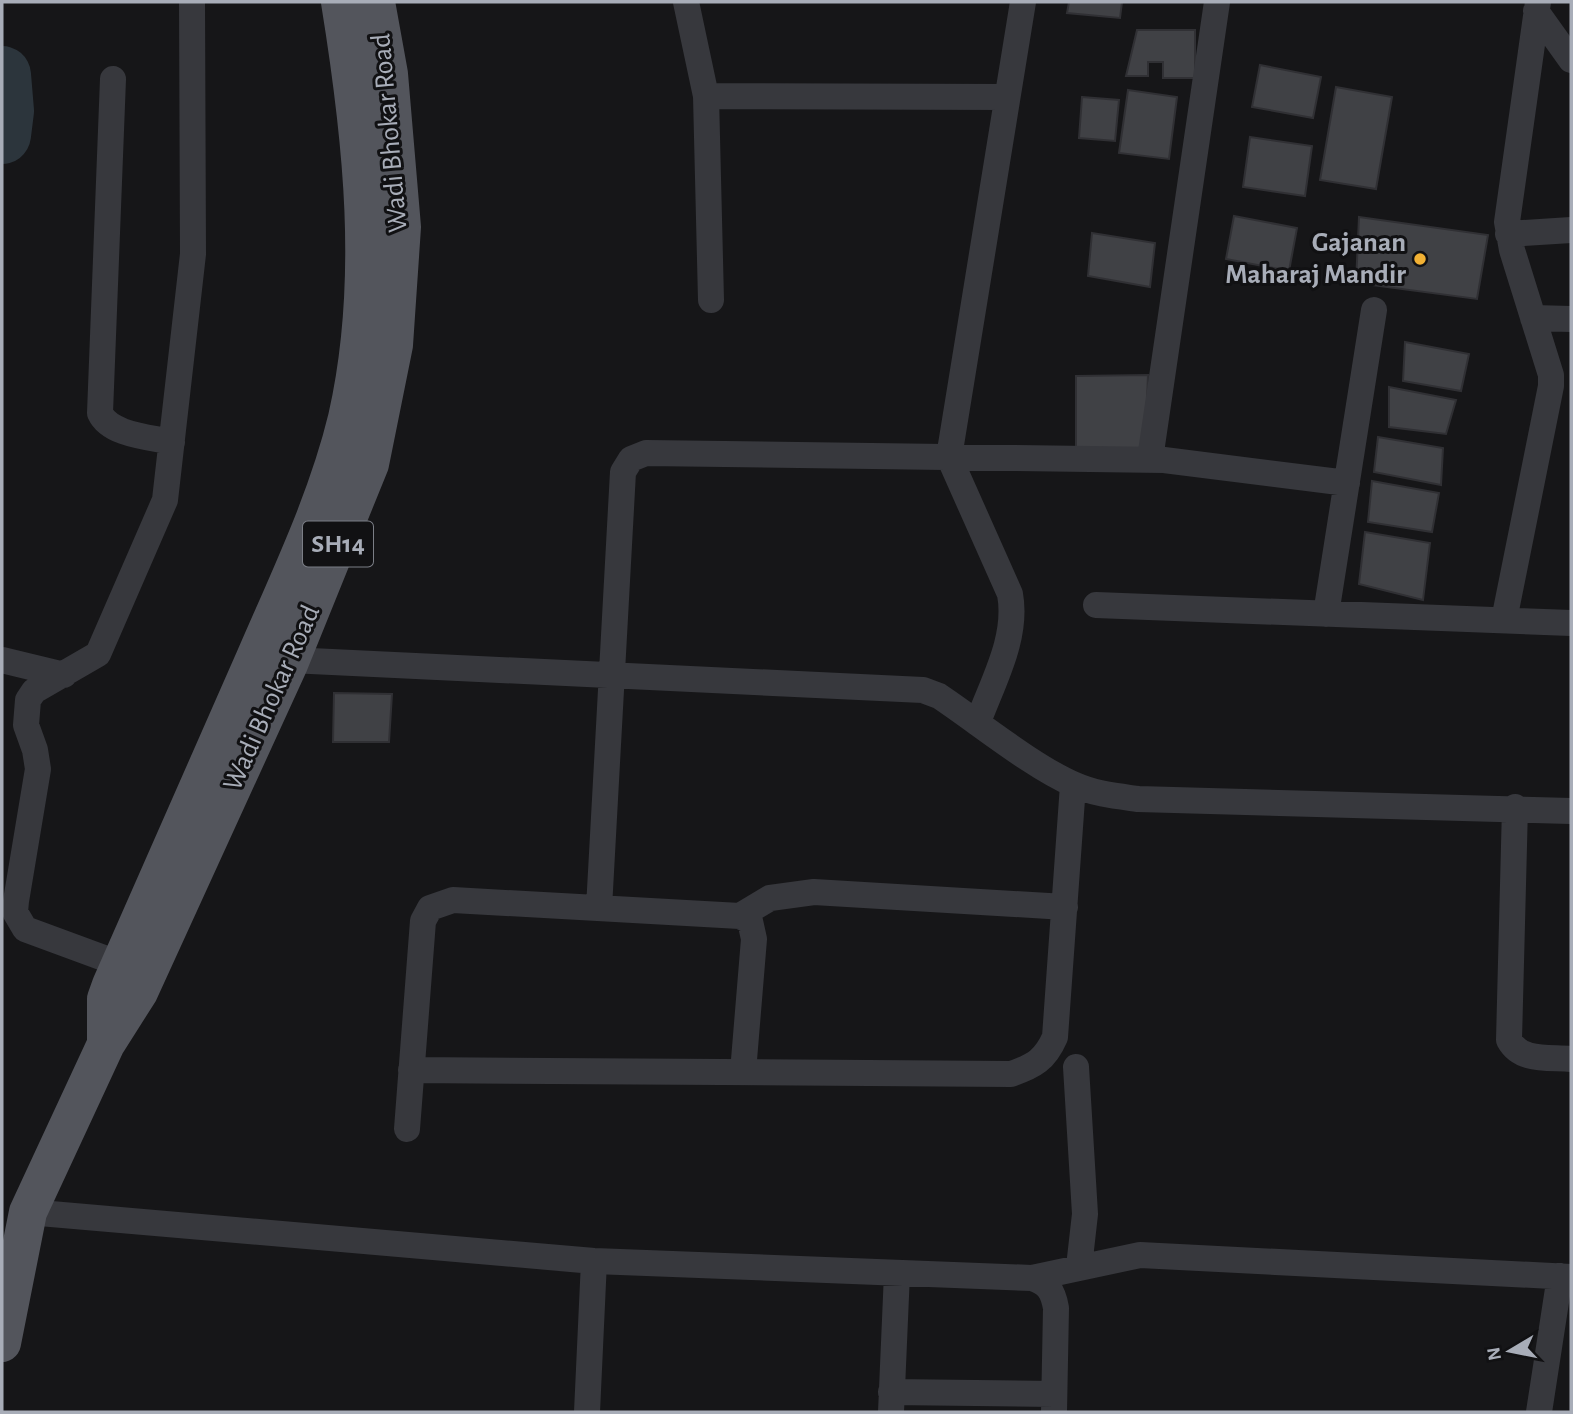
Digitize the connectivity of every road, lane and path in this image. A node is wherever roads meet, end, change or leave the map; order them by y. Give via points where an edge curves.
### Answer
1 (192, 2) edge
2 (340, 2) edge
3 (376, 2) edge
4 (686, 2) edge
5 (1023, 2) edge
6 (1217, 2) edge
7 (1537, 6) edge
8 (1571, 60) edge
9 (113, 79) dead end
10 (706, 96) junction
11 (1007, 97) junction
12 (1571, 230) edge
13 (1508, 234) junction
14 (711, 300) dead end
15 (1374, 310) dead end
16 (1533, 318) junction
17 (1571, 319) edge
18 (172, 442) junction
19 (949, 457) junction
20 (1150, 459) junction
21 (1347, 482) junction
22 (1096, 605) dead end
23 (1326, 614) junction
24 (1504, 620) junction
25 (1571, 623) edge
26 (274, 656) junction
27 (2, 660) edge
28 (64, 674) junction
29 (613, 675) junction
30 (978, 722) junction
31 (1073, 785) junction
32 (1515, 807) junction
33 (1571, 811) edge
34 (1065, 907) junction
35 (599, 908) junction
36 (740, 916) junction
37 (120, 964) junction
38 (106, 1044) junction
39 (1571, 1059) edge
40 (1076, 1067) dead end
41 (411, 1070) junction
42 (743, 1072) junction
43 (407, 1129) dead end
44 (28, 1212) junction
45 (594, 1261) junction
46 (1079, 1267) junction
47 (897, 1273) junction
48 (1566, 1277) edge
49 (1032, 1278) junction
50 (2, 1343) edge
51 (891, 1402) edge
52 (1054, 1403) edge
53 (587, 1412) edge
54 (1539, 1412) edge

1 - 18 street via 193,254
2 - 26 main road, Wadi Bhokar Road / SH14 via 364,212 362,310 347,418
3 - 26 main road, Wadi Bhokar Road / SH14 via 389,74 402,227 394,345 370,464
4 - 10 street
5 - 11 street
6 - 20 street
7 - 8 street
7 - 13 street via 1507,208
9 - 18 street via 100,413 113,428
10 - 11 street
10 - 14 street
11 - 19 street
12 - 13 street
13 - 16 street
15 - 21 street
16 - 17 street
16 - 24 street via 1551,386
18 - 28 street via 162,510 102,647 92,660
19 - 20 street
19 - 29 street via 646,453 631,459 623,472
19 - 30 street via 1013,610 1008,641
20 - 21 street
21 - 23 street
22 - 23 street
23 - 24 street
24 - 25 street
26 - 29 street
26 - 37 main road, Wadi Bhokar Road / SH14
26 - 38 main road, Wadi Bhokar Road / SH14 via 139,992
27 - 28 street
28 - 37 street via 34,691 25,711 38,769 15,912 25,929
29 - 30 street via 923,690
29 - 35 street
30 - 31 street
31 - 32 street via 1138,799
31 - 34 street
32 - 33 street
32 - 39 street via 1509,1040 1526,1056
34 - 36 street via 814,892 769,898
34 - 42 street via 1055,1037 1048,1054 1034,1066 1011,1074
35 - 36 street
35 - 41 street via 453,900 430,908 423,920
36 - 42 street via 750,921 754,939
37 - 38 main road, Wadi Bhokar Road / SH14 via 106,999
38 - 44 main road, Wadi Bhokar Road / SH14
40 - 46 street via 1085,1214
41 - 42 street
41 - 43 street
44 - 45 street
44 - 50 main road, Wadi Bhokar Road / SH14
45 - 47 street
45 - 53 street
46 - 48 street via 1140,1255
46 - 49 street
47 - 49 street
47 - 51 street
48 - 54 street
49 - 52 street via 1044,1282 1053,1293 1056,1308
51 - 52 street

